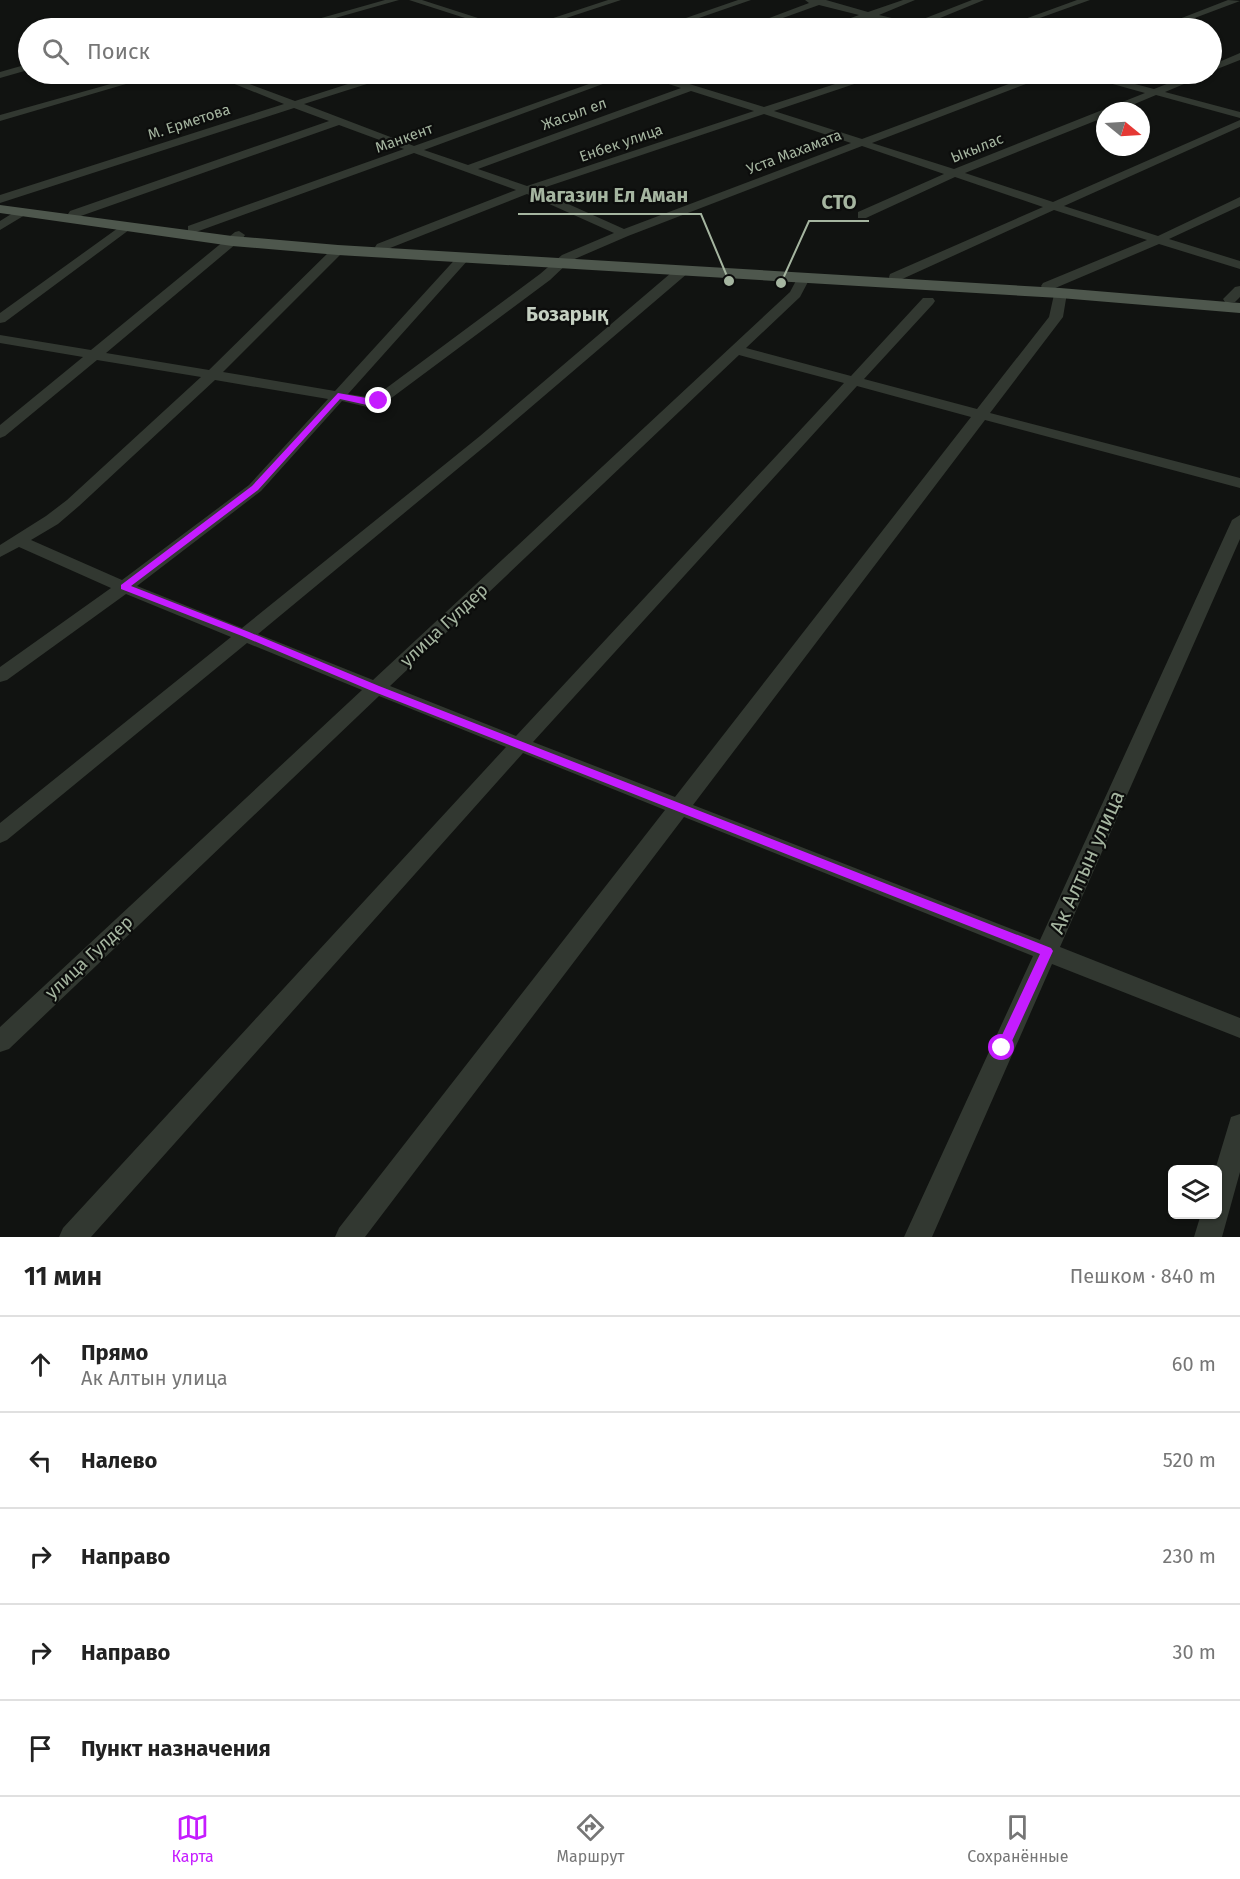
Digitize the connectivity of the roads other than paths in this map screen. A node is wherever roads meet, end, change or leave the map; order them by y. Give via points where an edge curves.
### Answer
1 (395, 0) edge
2 (413, 0) edge
3 (617, 0) edge
4 (747, 0) edge
5 (911, 0) edge
6 (980, 0) edge
7 (1086, 0) edge
8 (1236, 0) edge
9 (818, 1) edge
10 (871, 15) junction
11 (328, 18) edge
12 (472, 18) edge
13 (560, 18) edge
14 (692, 18) edge
15 (774, 18) edge
16 (862, 18) edge
17 (882, 18) edge
18 (938, 18) edge
19 (1034, 18) edge
20 (1188, 18) edge
21 (1240, 56) edge
22 (1222, 64) edge
23 (18, 70) edge
24 (0, 75) edge
25 (120, 84) edge
26 (243, 84) edge
27 (356, 84) edge
28 (598, 84) edge
29 (687, 84) edge
30 (697, 84) edge
31 (844, 84) edge
32 (1017, 84) edge
33 (1125, 84) edge
34 (1175, 84) edge
35 (1155, 92) junction
36 (1131, 102) edge
37 (296, 103) junction
38 (766, 110) junction
39 (1240, 115) edge
40 (1096, 116) edge
41 (0, 118) edge
42 (339, 121) junction
43 (1240, 123) edge
44 (862, 143) junction
45 (416, 150) junction
46 (467, 169) junction
47 (955, 173) junction
48 (527, 190) junction
49 (0, 201) edge
50 (1240, 201) edge
51 (1055, 206) junction
52 (0, 209) edge
53 (21, 212) junction
54 (74, 214) junction
55 (862, 215) dead end
56 (0, 226) edge
57 (125, 227) junction
58 (192, 229) junction
59 (624, 232) junction
60 (235, 238) junction
61 (1158, 240) junction
62 (381, 246) junction
63 (338, 250) junction
64 (464, 257) junction
65 (562, 261) junction
66 (1240, 265) edge
67 (683, 270) junction
68 (895, 277) junction
69 (804, 278) junction
70 (1054, 290) junction
71 (1238, 299) edge
72 (928, 301) dead end
73 (0, 319) edge
74 (0, 339) edge
75 (736, 350) junction
76 (94, 355) junction
77 (212, 375) junction
78 (855, 381) junction
79 (338, 396) junction
80 (980, 415) junction
81 (0, 433) edge
82 (1240, 483) edge
83 (1240, 520) edge
84 (19, 541) junction
85 (0, 552) edge
86 (124, 587) junction
87 (245, 634) junction
88 (0, 676) edge
89 (376, 688) junction
90 (519, 745) junction
91 (681, 808) junction
92 (0, 834) edge
93 (1047, 951) junction
94 (1240, 1028) edge
95 (0, 1042) edge
96 (1240, 1125) edge
97 (1222, 1190) edge
98 (1214, 1219) edge
99 (74, 1237) edge
100 (349, 1237) edge
101 (918, 1237) edge
102 (1208, 1237) edge

1 - 11 street
2 - 12 street
3 - 13 street
4 - 14 street
5 - 10 street
6 - 18 street
7 - 19 street
8 - 20 street
9 - 10 street
9 - 15 street
10 - 16 street
10 - 17 street
21 - 22 street
23 - 24 street
25 - 41 street
26 - 37 street
27 - 37 street, М. Ерметова
28 - 45 street, Манкент
29 - 46 street, Жасыл ел
30 - 38 street
31 - 38 street, Енбек улица
32 - 44 street, Уста Махамата
33 - 35 street
34 - 35 street, Ыкылас
35 - 36 street, Ыкылас
35 - 39 street
37 - 42 street
37 - 49 street, М. Ерметова
38 - 44 street
38 - 48 street, Енбек улица
40 - 47 street, Ыкылас
42 - 45 street
42 - 54 street
43 - 51 street
44 - 47 street
44 - 59 street, Уста Махамата
45 - 46 street
45 - 58 street, Манкент
46 - 48 street
47 - 51 street
47 - 55 street, Ыкылас
48 - 59 street
48 - 62 street, Енбек улица
49 - 54 main road
50 - 61 street
51 - 61 street
51 - 68 street
52 - 53 main road
53 - 56 street
53 - 57 main road
54 - 58 main road
57 - 60 main road
57 - 73 street
58 - 60 main road
59 - 65 street, Уста Махамата
60 - 62 main road
60 - 63 main road
60 - 76 street
61 - 66 street
61 - 70 street
62 - 65 main road
63 - 64 main road
63 - 77 street
64 - 65 main road
64 - 79 street
65 - 67 main road
65 - 68 main road
65 - 79 street, Уста Махамата via 379,401 367,403
67 - 69 main road
67 - 87 street via 485,439
68 - 70 main road
69 - 70 main road
69 - 75 street, улица Гулдер via 795,294
70 - 71 main road
70 - 80 street via 1056,317
72 - 78 street
74 - 76 street, Уста Махамата
75 - 78 street
75 - 89 street, улица Гулдер
76 - 77 street, Уста Махамата
76 - 81 street
77 - 79 street, Уста Махамата
77 - 84 street via 73,503
78 - 80 street
78 - 90 street
79 - 86 street via 255,488
80 - 82 street
80 - 91 street
83 - 93 street, Ак Алтын улица
84 - 85 street
84 - 86 street
86 - 87 street
86 - 88 street
87 - 89 street
87 - 92 street
89 - 90 street
89 - 95 street, улица Гулдер
90 - 91 street
90 - 99 street
91 - 93 street
91 - 100 street
93 - 94 street
93 - 101 street, Ак Алтын улица
96 - 97 street
98 - 102 street

